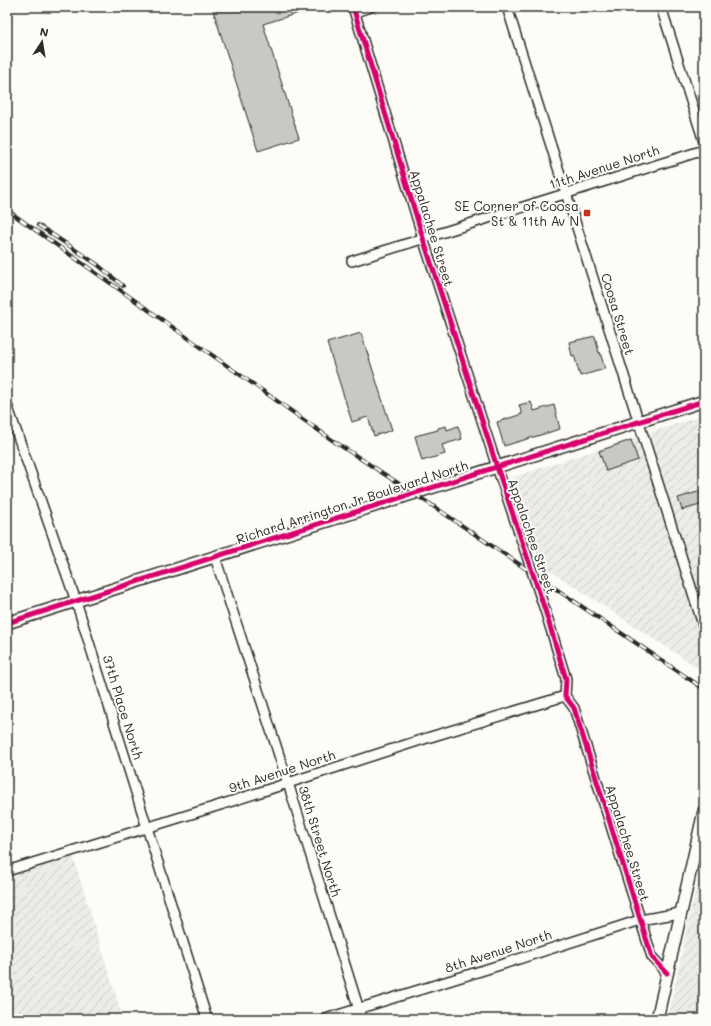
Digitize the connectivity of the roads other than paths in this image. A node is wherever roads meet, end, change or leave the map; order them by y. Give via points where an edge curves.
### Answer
1 (371, 7) edge
2 (507, 7) edge
3 (661, 7) edge
4 (354, 10) edge
5 (704, 142) edge
6 (704, 150) edge
7 (566, 193) junction
8 (424, 238) junction
9 (352, 261) dead end
10 (704, 401) edge
11 (7, 405) edge
12 (638, 422) junction
13 (497, 467) junction
14 (215, 557) junction
15 (76, 601) junction
16 (7, 623) edge
17 (704, 628) edge
18 (565, 696) junction
19 (288, 783) junction
20 (704, 811) edge
21 (146, 827) junction
22 (7, 871) edge
23 (680, 913) junction
24 (640, 920) junction
25 (667, 973) junction
26 (359, 1008) junction
27 (207, 1019) edge
28 (325, 1019) edge
29 (362, 1019) edge
30 (657, 1019) edge

1 - 4 street
2 - 7 street, Coosa Street
3 - 5 street
4 - 8 street, Appalachee Street
6 - 7 street, 11th Avenue North
7 - 8 street, 11th Avenue North
7 - 12 street, Coosa Street
8 - 9 street, 11th Avenue North
8 - 13 street, Appalachee Street
10 - 12 street, Richard Arrington Jr Boulevard North
11 - 15 street, 37th Place North
12 - 13 street, Richard Arrington Jr Boulevard North
12 - 17 street, Coosa Street
13 - 14 street, Richard Arrington Jr Boulevard North
13 - 18 street, Appalachee Street via 566,679
14 - 15 street, Richard Arrington Jr Boulevard North
14 - 19 street, 38th Street North
15 - 16 street, Richard Arrington Jr Boulevard North
15 - 21 street, 37th Place North
18 - 19 street, 9th Avenue North
18 - 24 street, Appalachee Street via 574,708
19 - 21 street, 9th Avenue North
19 - 26 street, 38th Street North
20 - 23 street
21 - 22 street, 9th Avenue North
21 - 27 street, 37th Place North
23 - 24 street, 8th Avenue North
23 - 25 street
24 - 25 street, Appalachee Street via 652,957
24 - 26 street, 8th Avenue North
25 - 30 street
26 - 28 street, 8th Avenue North
26 - 29 street, 38th Street North

